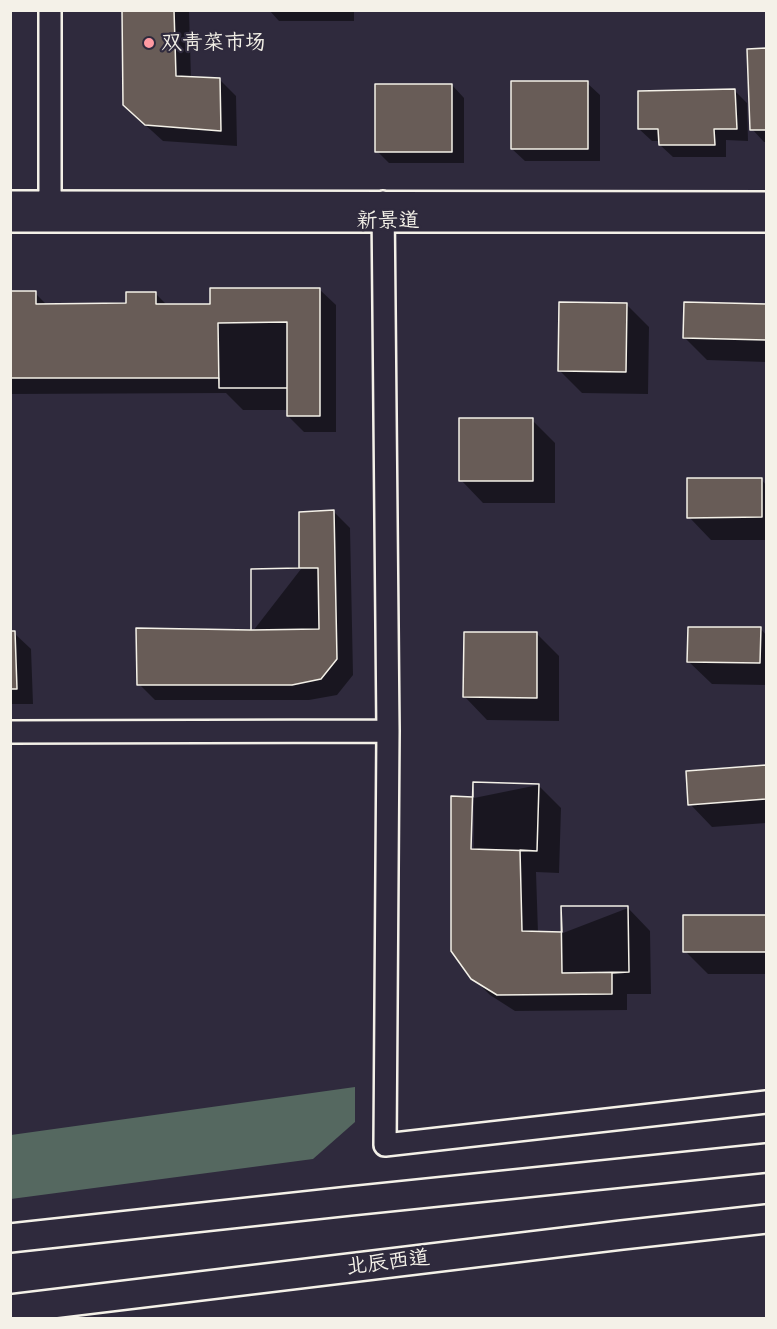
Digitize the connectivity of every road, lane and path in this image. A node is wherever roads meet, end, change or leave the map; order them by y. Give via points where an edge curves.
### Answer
1 (50, 10) edge
2 (10, 202) edge
3 (766, 202) edge
4 (50, 211) junction
5 (383, 211) junction
6 (10, 221) edge
7 (766, 221) edge
8 (388, 731) junction
9 (10, 732) edge
10 (766, 1102) edge
11 (766, 1158) edge
12 (766, 1219) edge
13 (10, 1238) edge
14 (10, 1309) edge

1 - 4 street
2 - 4 street, 新景道
3 - 5 street, 新景道
4 - 5 street, 新景道
4 - 6 street, 新景道
5 - 7 street, 新景道
5 - 8 street
8 - 9 street
8 - 10 street via 385,1145
11 - 13 main road
12 - 14 main road, 北辰西道

